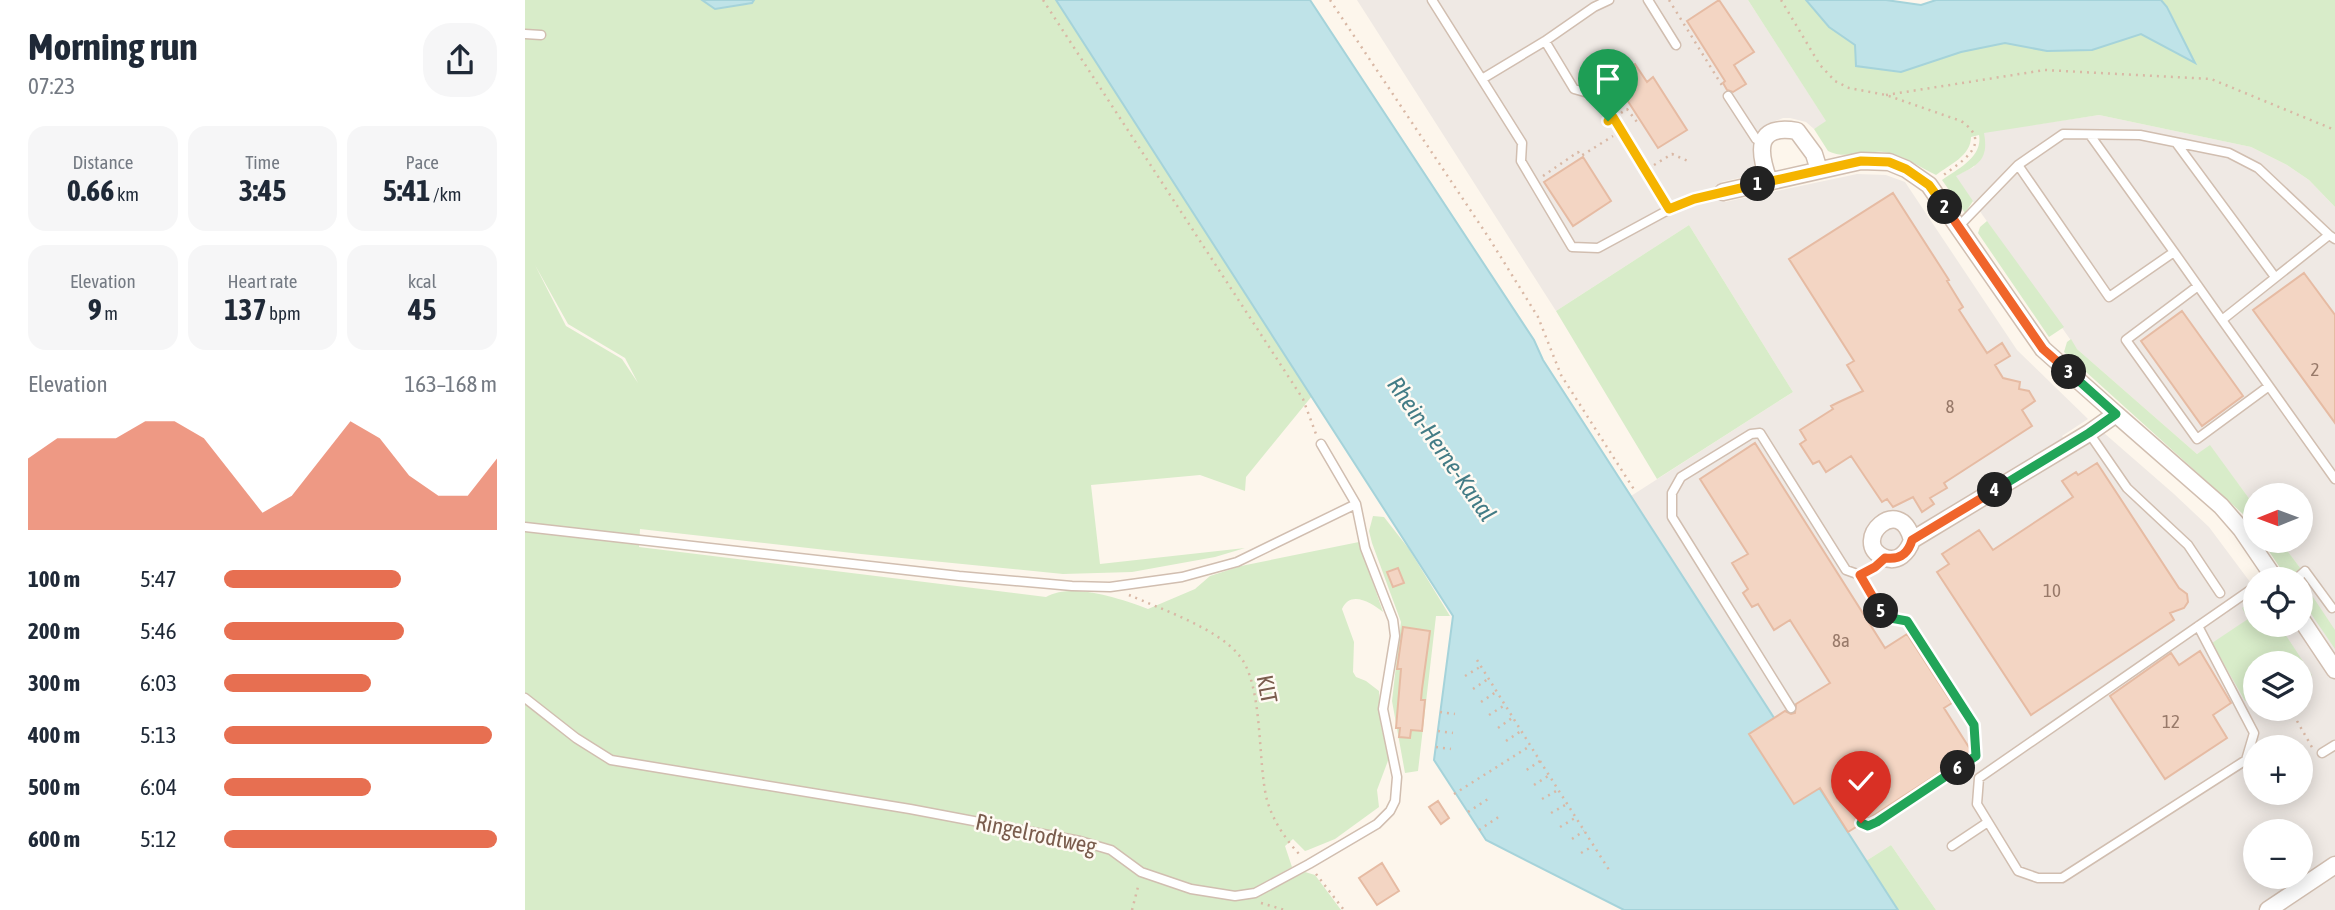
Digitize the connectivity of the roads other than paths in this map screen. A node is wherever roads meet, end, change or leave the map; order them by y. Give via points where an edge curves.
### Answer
1 (1431, 0) edge
2 (1609, 0) edge
3 (1648, 0) edge
4 (1592, 3) edge
5 (525, 34) edge
6 (541, 35) dead end
7 (1545, 41) junction
8 (1676, 45) dead end
9 (1482, 79) junction
10 (1728, 96) road end
11 (2090, 135) junction
12 (1762, 143) junction
13 (2177, 143) junction
14 (2018, 165) junction
15 (1819, 170) junction
16 (1769, 181) junction
17 (1723, 192) joint
18 (1669, 209) junction
19 (1959, 226) junction
20 (2332, 237) edge
21 (2174, 252) junction
22 (2275, 277) junction
23 (2198, 286) junction
24 (2222, 320) junction
25 (2269, 386) junction
26 (2116, 414) junction
27 (2089, 433) junction
28 (1321, 444) road end
29 (2335, 479) edge
30 (1356, 504) junction
31 (525, 527) edge
32 (1912, 540) junction
33 (1885, 558) junction
34 (2264, 567) edge
35 (1860, 575) junction
36 (2313, 582) edge
37 (2220, 593) dead end
38 (2243, 595) edge
39 (2332, 608) dead end
40 (2198, 626) junction
41 (2313, 637) edge
42 (2335, 670) edge
43 (525, 698) edge
44 (1790, 708) dead end
45 (2335, 745) edge
46 (2318, 752) road end
47 (1988, 822) junction
48 (1861, 823) dead end
49 (1952, 846) dead end
50 (2335, 865) edge
51 (2268, 910) edge

1 - 9 lane
2 - 4 lane
3 - 8 lane
4 - 7 lane
5 - 6 lane
7 - 9 lane
7 - 18 lane via 1574,89 1599,96
9 - 18 lane via 1522,143 1521,161 1572,247 1598,248
10 - 12 lane
11 - 13 lane via 2140,135
11 - 14 lane via 2063,134
11 - 21 lane
12 - 15 street via 1772,131 1797,131 1814,154
12 - 16 street
13 - 20 lane via 2229,153 2258,168
13 - 22 lane
14 - 19 lane
14 - 21 lane via 2109,297
15 - 16 street
15 - 19 street via 1861,161 1889,162 1929,185
16 - 17 street
17 - 18 lane
19 - 26 street via 2043,349
20 - 22 lane
21 - 23 lane
22 - 24 lane
23 - 24 lane
23 - 25 lane via 2126,340 2197,439
24 - 25 lane
25 - 29 lane
26 - 27 street
26 - 34 street via 2221,506
27 - 32 street
27 - 37 lane via 2127,488 2188,545
28 - 30 lane, Ringelrodtweg
30 - 31 lane via 1237,562 1182,577 1111,587 959,576
30 - 43 lane, Ringelrodtweg via 1365,548 1395,636 1383,709 1397,777 1395,801 1377,824 1255,892 1235,896 1191,889 1142,872 1111,850 1080,841 611,760
32 - 33 street via 1903,556
32 - 33 street via 1903,523 1885,521 1877,526 1873,544
33 - 35 lane
35 - 44 lane via 1846,570 1760,433 1751,434 1681,477 1672,493 1672,517
35 - 48 lane via 1885,617 1907,621 1915,632 1974,725 1976,756 1877,822
36 - 39 lane
38 - 40 lane
40 - 47 lane via 1979,778 1977,804
40 - 47 lane via 2254,733 2245,760 2062,878 2038,878 2018,871
41 - 42 street
45 - 46 lane
47 - 49 lane
50 - 51 street

